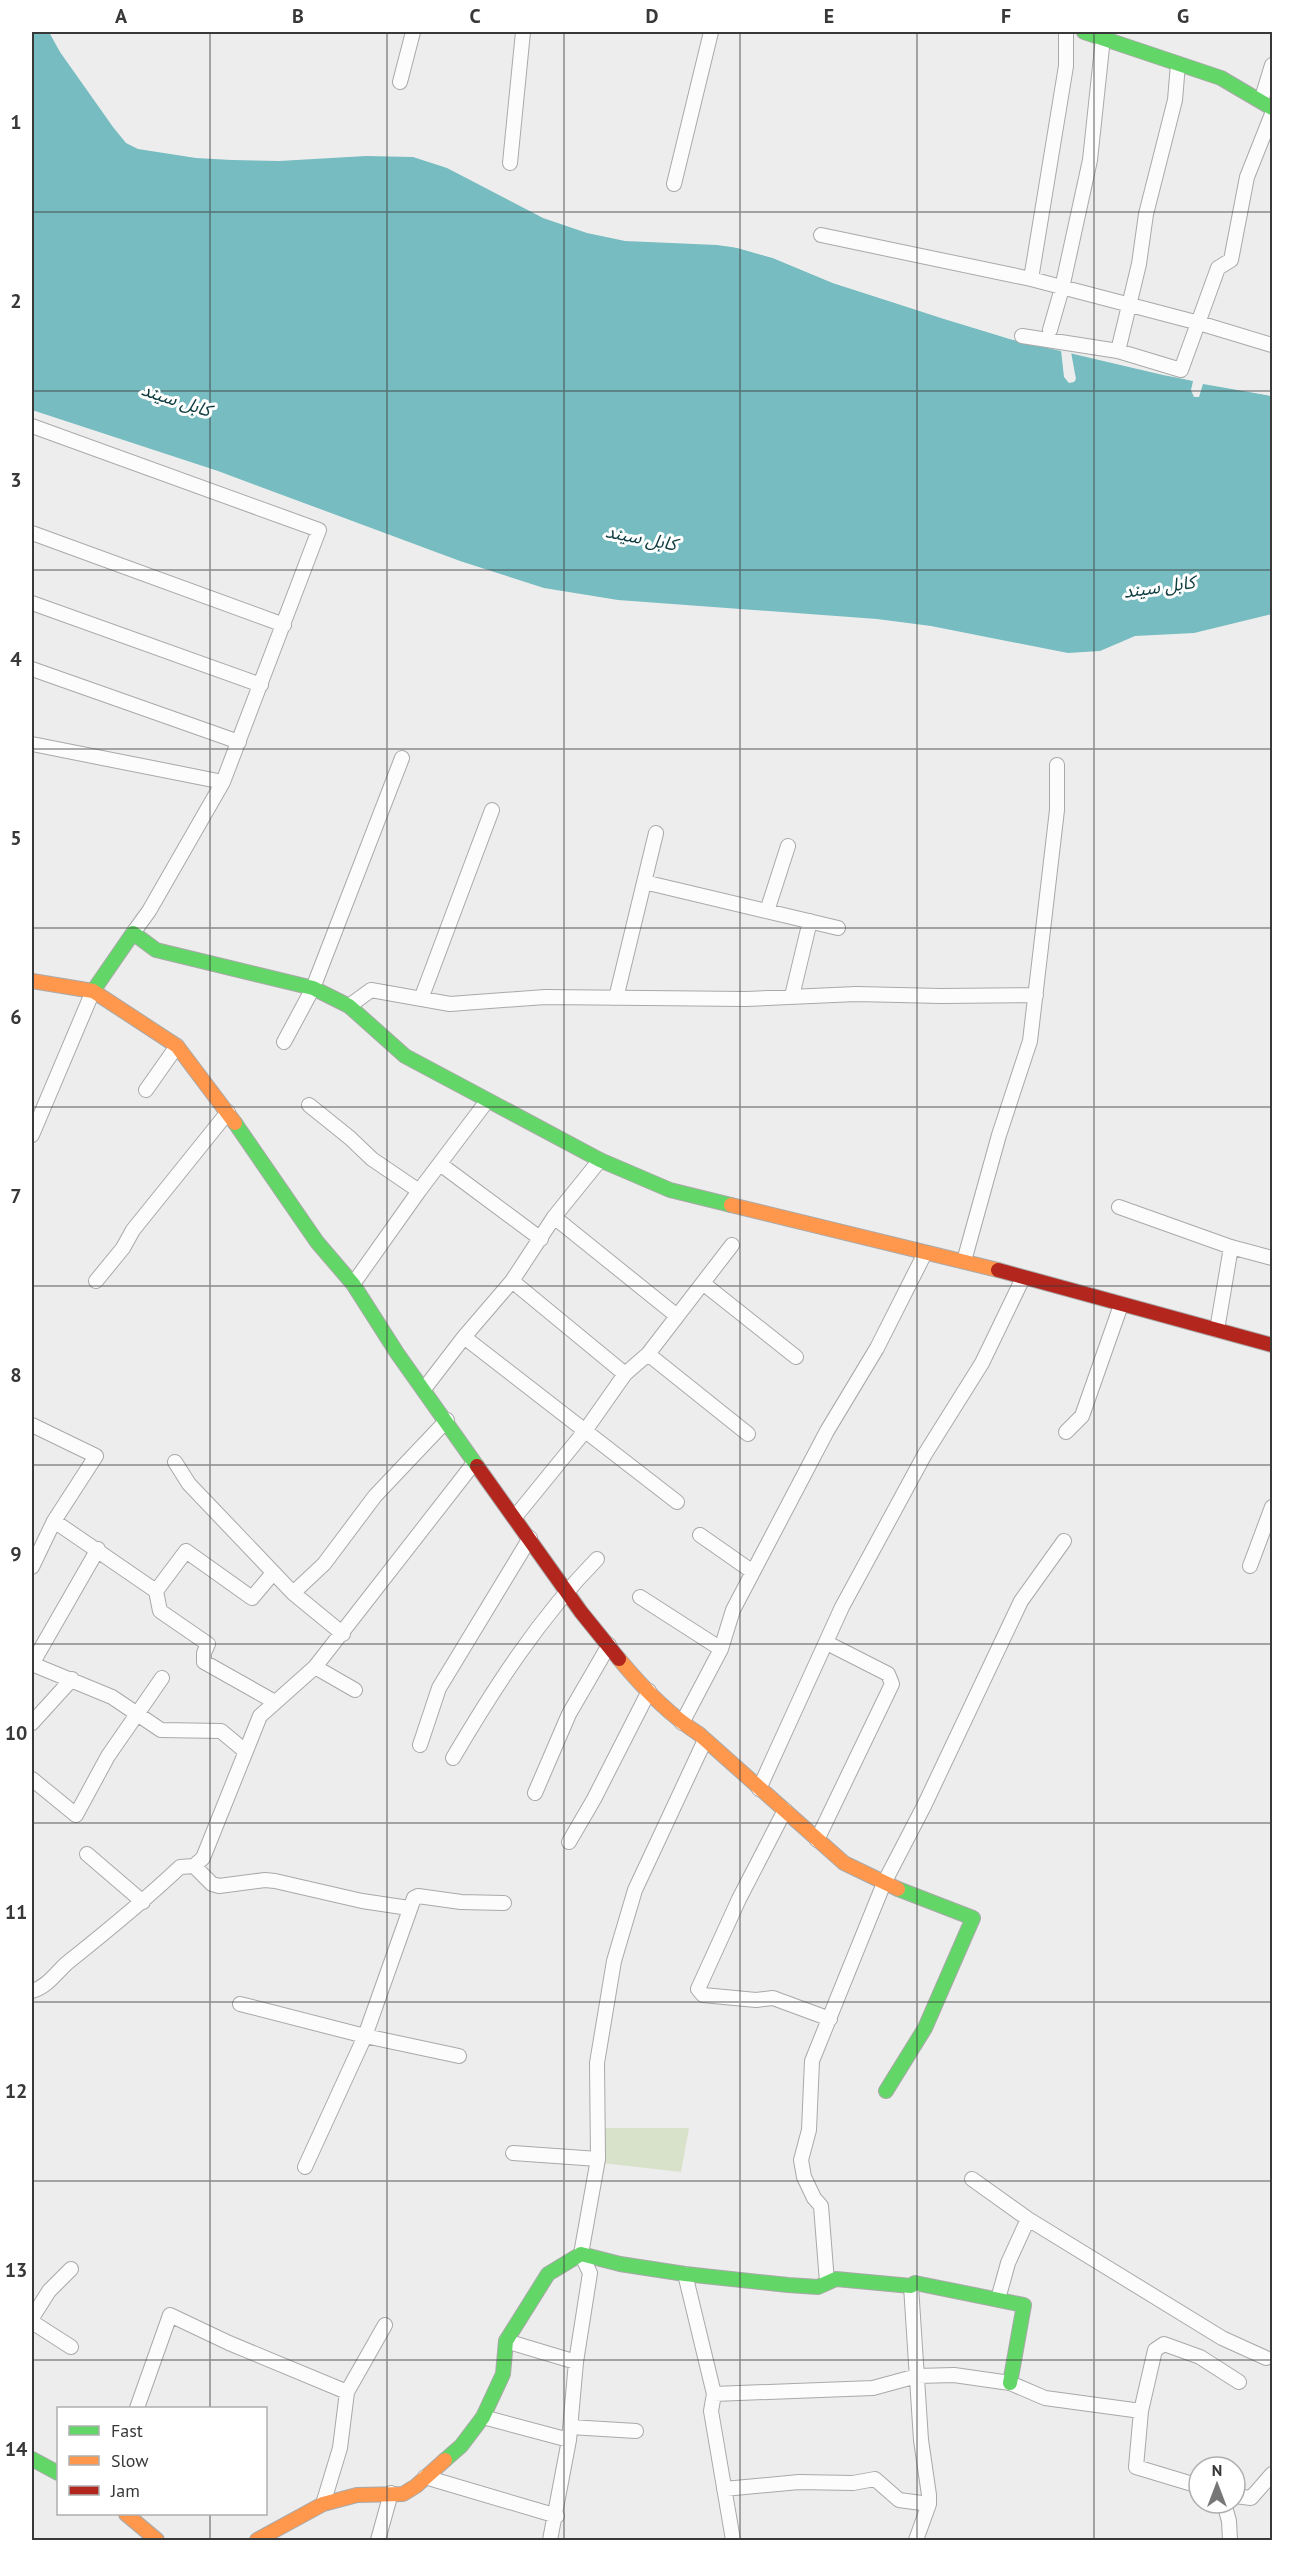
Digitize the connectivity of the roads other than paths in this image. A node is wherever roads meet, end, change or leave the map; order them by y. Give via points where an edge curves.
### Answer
1 (413, 32) edge
2 (523, 32) edge
3 (711, 32) edge
4 (1066, 32) edge
5 (1084, 32) edge
6 (1103, 38) junction
7 (1178, 64) junction
8 (1272, 65) edge
9 (400, 82) dead end
10 (1267, 104) edge
11 (1272, 114) edge
12 (510, 163) dead end
13 (674, 184) dead end
14 (821, 235) dead end
15 (1031, 279) junction
16 (1062, 288) junction
17 (1130, 306) junction
18 (1199, 323) junction
19 (1050, 330) dead end
20 (1022, 336) dead end
21 (1272, 345) edge
22 (1119, 351) junction
23 (32, 426) edge
24 (32, 533) edge
25 (32, 603) edge
26 (284, 625) junction
27 (32, 669) edge
28 (261, 685) junction
29 (239, 742) junction
30 (32, 744) edge
31 (402, 758) dead end
32 (1057, 765) dead end
33 (223, 782) junction
34 (492, 810) dead end
35 (656, 833) dead end
36 (788, 846) dead end
37 (644, 882) junction
38 (767, 911) junction
39 (810, 921) junction
40 (838, 928) dead end
41 (133, 933) junction
42 (32, 981) edge
43 (313, 988) junction
44 (93, 991) junction
45 (1036, 995) junction
46 (792, 996) junction
47 (616, 998) junction
48 (421, 999) junction
49 (349, 1006) junction
50 (285, 1042) dead end
51 (177, 1046) junction
52 (146, 1090) dead end
53 (487, 1101) junction
54 (309, 1105) dead end
55 (228, 1112) junction
56 (32, 1135) edge
57 (600, 1160) junction
58 (440, 1164) junction
59 (419, 1191) junction
60 (1119, 1207) dead end
61 (554, 1217) junction
62 (541, 1239) junction
63 (732, 1245) dead end
64 (1231, 1247) junction
65 (925, 1253) junction
66 (1272, 1258) edge
67 (964, 1261) junction
68 (1023, 1278) junction
69 (96, 1281) dead end
70 (512, 1281) junction
71 (353, 1284) junction
72 (704, 1284) junction
73 (1121, 1305) junction
74 (677, 1316) junction
75 (1217, 1330) junction
76 (464, 1337) junction
77 (1272, 1345) edge
78 (648, 1354) junction
79 (796, 1357) dead end
80 (625, 1374) junction
81 (424, 1389) junction
82 (447, 1420) junction
83 (32, 1425) edge
84 (585, 1431) junction
85 (1066, 1432) dead end
86 (748, 1434) dead end
87 (175, 1462) dead end
88 (474, 1463) junction
89 (677, 1502) dead end
90 (1272, 1507) edge
91 (515, 1517) junction
92 (54, 1521) junction
93 (700, 1535) dead end
94 (530, 1539) junction
95 (1064, 1541) dead end
96 (98, 1549) junction
97 (597, 1559) dead end
98 (1250, 1566) dead end
99 (32, 1567) edge
100 (273, 1572) junction
101 (753, 1572) junction
102 (566, 1590) junction
103 (156, 1591) junction
104 (293, 1593) junction
105 (640, 1597) dead end
106 (343, 1634) junction
107 (827, 1643) junction
108 (609, 1645) junction
109 (721, 1649) junction
110 (32, 1664) edge
111 (315, 1667) junction
112 (162, 1677) dead end
113 (72, 1679) junction
114 (355, 1690) dead end
115 (649, 1691) junction
116 (275, 1702) junction
117 (137, 1714) junction
118 (32, 1723) edge
119 (682, 1723) junction
120 (705, 1740) junction
121 (420, 1745) dead end
122 (245, 1751) junction
123 (453, 1758) dead end
124 (32, 1779) edge
125 (759, 1789) junction
126 (535, 1793) dead end
127 (785, 1810) junction
128 (817, 1840) junction
129 (569, 1842) dead end
130 (87, 1854) dead end
131 (194, 1866) junction
132 (884, 1883) junction
133 (143, 1902) junction
134 (504, 1903) dead end
135 (409, 1908) junction
136 (32, 1991) edge
137 (240, 2004) dead end
138 (830, 2019) junction
139 (365, 2036) junction
140 (459, 2056) dead end
141 (886, 2091) dead end
142 (513, 2153) dead end
143 (598, 2159) junction
144 (305, 2168) dead end
145 (972, 2179) dead end
146 (1028, 2218) junction
147 (581, 2254) junction
148 (71, 2269) dead end
149 (684, 2274) junction
150 (827, 2282) junction
151 (910, 2286) junction
152 (998, 2299) junction
153 (32, 2320) edge
154 (385, 2325) dead end
155 (506, 2341) junction
156 (71, 2347) dead end
157 (1266, 2358) dead end
158 (576, 2362) junction
159 (917, 2376) junction
160 (1239, 2382) dead end
161 (1010, 2383) junction
162 (347, 2392) junction
163 (714, 2394) junction
164 (138, 2407) edge
165 (1141, 2412) junction
166 (483, 2417) junction
167 (636, 2431) dead end
168 (570, 2433) junction
169 (32, 2459) edge
170 (57, 2472) edge
171 (1272, 2474) edge
172 (425, 2477) junction
173 (1187, 2482) edge
174 (724, 2489) junction
175 (391, 2493) junction
176 (1247, 2498) edge
177 (323, 2504) junction
178 (929, 2504) junction
179 (127, 2515) edge
180 (1227, 2515) edge
181 (556, 2516) junction
182 (380, 2539) edge
183 (157, 2541) edge
184 (257, 2541) edge
185 (550, 2541) edge
186 (733, 2541) edge
187 (916, 2541) edge
188 (1230, 2541) edge

1 - 9 street
2 - 12 street
3 - 13 street
4 - 15 street via 1066,66
5 - 6 street
6 - 7 street
6 - 16 street via 1090,160
7 - 10 street via 1221,78
7 - 17 street via 1175,100 1146,214
8 - 10 street
11 - 18 street via 1247,177 1231,260 1218,268
14 - 15 street
15 - 16 street
16 - 17 street
16 - 19 street
17 - 18 street
17 - 22 street
18 - 21 street
18 - 22 street via 1181,370
20 - 22 street
23 - 26 street via 319,530
24 - 26 street
25 - 28 street
26 - 28 street
27 - 29 street
28 - 29 street
29 - 33 street
30 - 33 street
31 - 43 street
32 - 45 street via 1057,810
33 - 41 street
34 - 48 street
35 - 37 street
36 - 38 street
37 - 38 street
37 - 47 street
38 - 39 street
39 - 40 street
39 - 46 street
41 - 43 street via 156,951
41 - 44 street
42 - 44 street
43 - 49 street
43 - 50 street
44 - 51 street
44 - 56 street
45 - 46 street
45 - 67 street via 1030,1041
46 - 47 street
47 - 48 street via 450,1004
48 - 49 street via 370,990
49 - 53 street via 405,1056
51 - 52 street
51 - 55 street
53 - 57 street
53 - 58 street
54 - 59 street via 372,1159
55 - 69 street
55 - 71 street via 317,1242
57 - 61 street
57 - 65 street via 670,1190
58 - 59 street
58 - 62 street
59 - 71 street
60 - 64 street
61 - 62 street
61 - 74 street
62 - 70 street
63 - 72 street
64 - 66 street
64 - 75 street
65 - 67 street
65 - 101 street
67 - 68 street
68 - 73 street
68 - 107 street via 982,1363 920,1465 842,1607
70 - 76 street
70 - 80 street
71 - 81 street
72 - 74 street
72 - 79 street
73 - 75 street
73 - 85 street via 1082,1416
74 - 78 street
75 - 77 street
76 - 81 street
76 - 84 street
78 - 80 street
78 - 86 street
80 - 84 street
81 - 82 street
82 - 88 street
82 - 104 street via 375,1496 324,1564
83 - 92 street via 96,1456
84 - 89 street
84 - 91 street
87 - 100 street via 189,1484
88 - 91 street
88 - 106 street
90 - 98 street
91 - 94 street
92 - 96 street
92 - 99 street
93 - 101 street
94 - 102 street
94 - 121 street via 439,1688
95 - 132 street via 1021,1601
96 - 103 street
96 - 110 street
97 - 102 street
100 - 103 street via 252,1598 186,1551
100 - 104 street
101 - 109 street via 733,1610
102 - 108 street
102 - 123 street via 487,1700
103 - 116 street via 160,1611 208,1644 204,1662
104 - 106 street
105 - 109 street
106 - 111 street
107 - 125 street
107 - 128 street via 888,1674 892,1684
108 - 115 street
108 - 126 street via 569,1714
109 - 119 street
110 - 113 street
111 - 114 street
111 - 116 street
112 - 117 street
113 - 117 street via 112,1697
113 - 118 street
115 - 119 street
115 - 129 street
116 - 122 street via 260,1716
117 - 122 street via 161,1731 221,1731
117 - 124 street via 108,1756 76,1815
119 - 120 street
120 - 125 street
120 - 143 street via 635,1890 614,1961 597,2063
122 - 131 street via 203,1858
125 - 127 street
127 - 128 street
127 - 138 street via 698,1989 703,1995 773,1998
128 - 132 street via 844,1863
130 - 133 street
131 - 133 street via 180,1867
131 - 135 street via 219,1886 275,1881
132 - 138 street
132 - 141 street via 973,1918 925,2028
133 - 136 street via 40,1989
134 - 135 street via 415,1896
135 - 139 street
137 - 139 street
138 - 150 street via 812,2061 809,2130 801,2160 804,2177 821,2206
139 - 140 street
139 - 144 street
142 - 143 street
143 - 147 street
145 - 146 street
146 - 152 street via 1008,2262
146 - 157 street via 1222,2338
147 - 149 street
147 - 155 street via 548,2274
147 - 158 street via 590,2273
148 - 153 street via 49,2291
149 - 150 street via 818,2288
149 - 163 street
150 - 151 street via 836,2279
151 - 152 street via 915,2283
151 - 159 street
152 - 161 street via 1024,2305
153 - 156 street
154 - 162 street
155 - 158 street
155 - 166 street via 503,2374
158 - 168 street
159 - 161 street via 954,2375
159 - 163 street via 873,2388
159 - 178 street
160 - 165 street via 1200,2357 1164,2344 1155,2350
161 - 165 street via 1045,2398
162 - 164 street via 170,2315
162 - 177 street via 340,2448
163 - 174 street via 711,2412
165 - 173 street via 1136,2467
166 - 168 street
166 - 172 street via 461,2446
167 - 168 street
168 - 181 street
169 - 170 street
171 - 176 street via 1251,2498
172 - 175 street via 403,2494
172 - 181 street
174 - 178 street via 875,2479 899,2500
174 - 186 street
175 - 177 street via 357,2495
175 - 182 street
177 - 184 street
178 - 187 street
179 - 183 street
180 - 188 street
181 - 185 street

